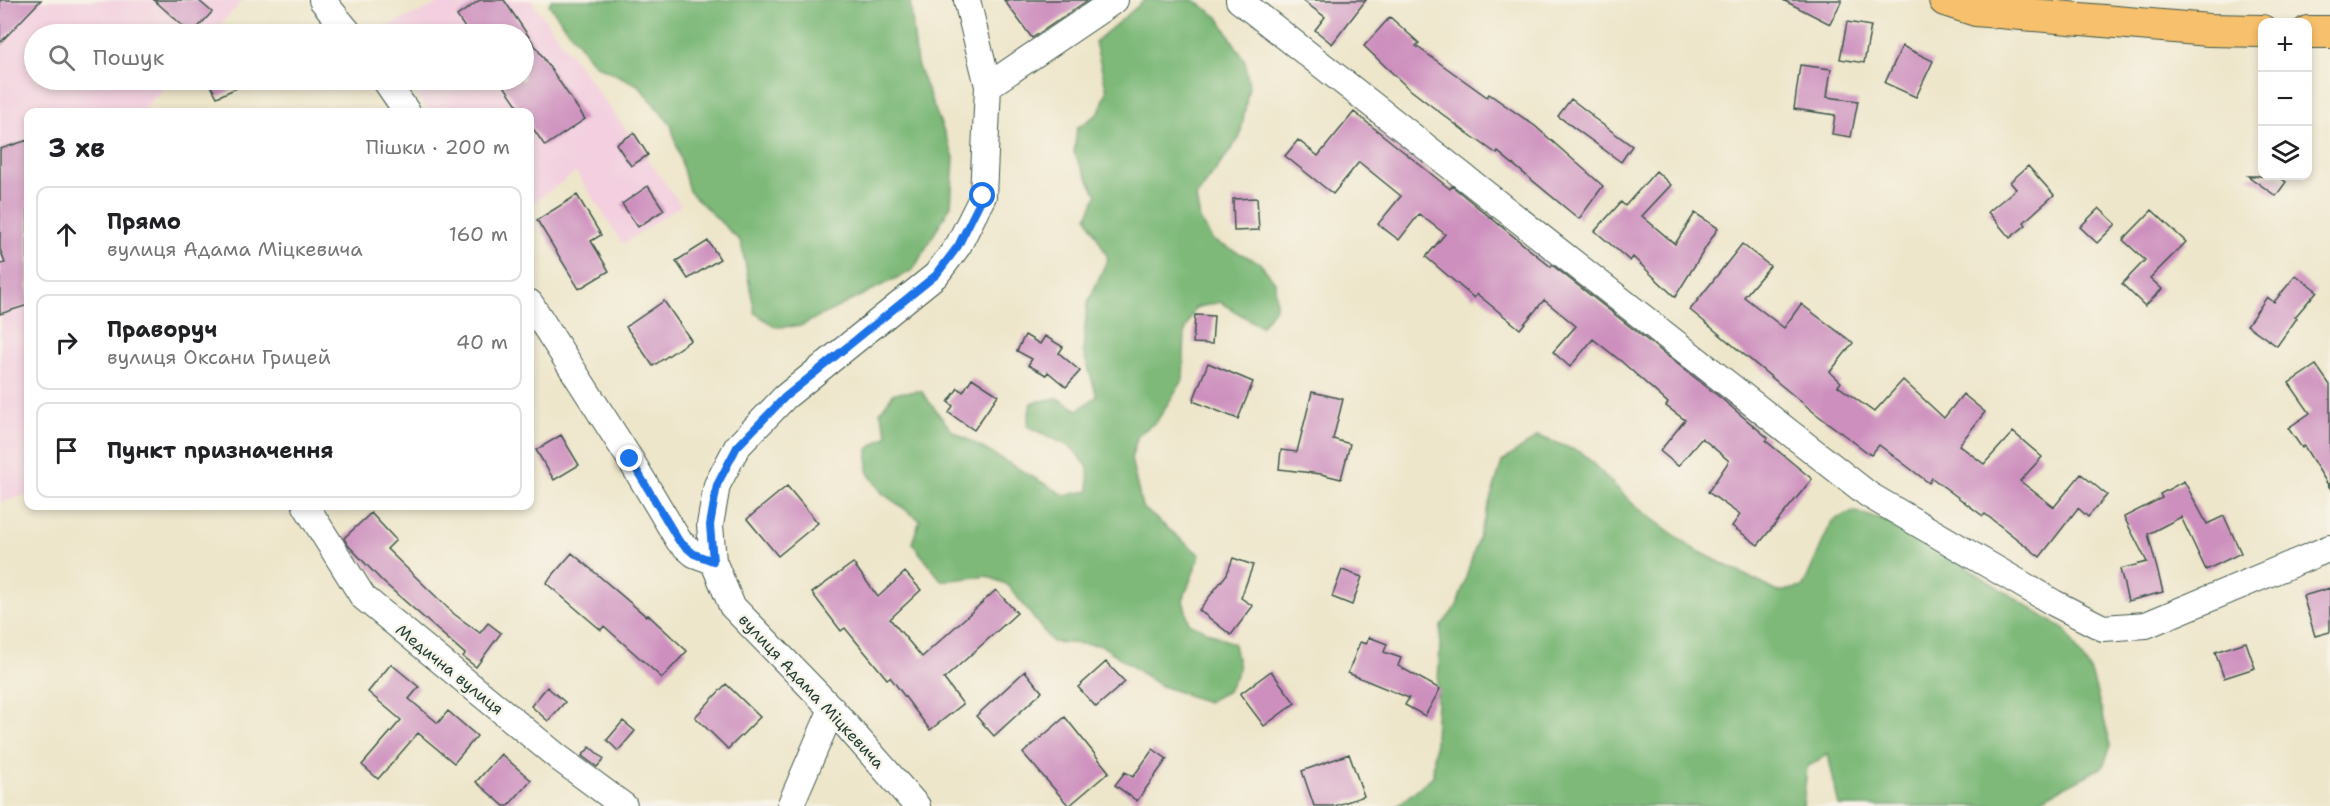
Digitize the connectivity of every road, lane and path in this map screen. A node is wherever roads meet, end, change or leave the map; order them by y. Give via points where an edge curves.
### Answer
1 (322, 0) edge
2 (967, 0) edge
3 (1115, 0) edge
4 (1239, 0) edge
5 (1945, 0) edge
6 (342, 24) edge
7 (2258, 31) edge
8 (2312, 32) edge
9 (2330, 32) edge
10 (988, 86) junction
11 (392, 90) edge
12 (404, 108) edge
13 (534, 309) edge
14 (309, 510) edge
15 (2330, 548) edge
16 (713, 561) junction
17 (832, 710) junction
18 (624, 806) edge
19 (790, 806) edge
20 (917, 806) edge

1 - 6 street
2 - 10 street, вулиця Адама Міцкевича
3 - 10 street
4 - 15 street via 1869,495 2103,628 2146,625
5 - 7 main road via 1976,10
8 - 9 main road
10 - 16 street, вулиця Адама Міцкевича via 983,196 958,246 936,275 785,397 737,447 717,485 710,525
11 - 12 street
13 - 16 street via 679,541 694,554
14 - 18 street, Медична вулиця via 363,597 559,758
16 - 17 street, вулиця Адама Міцкевича via 732,606
17 - 19 street
17 - 20 street, вулиця Адама Міцкевича

